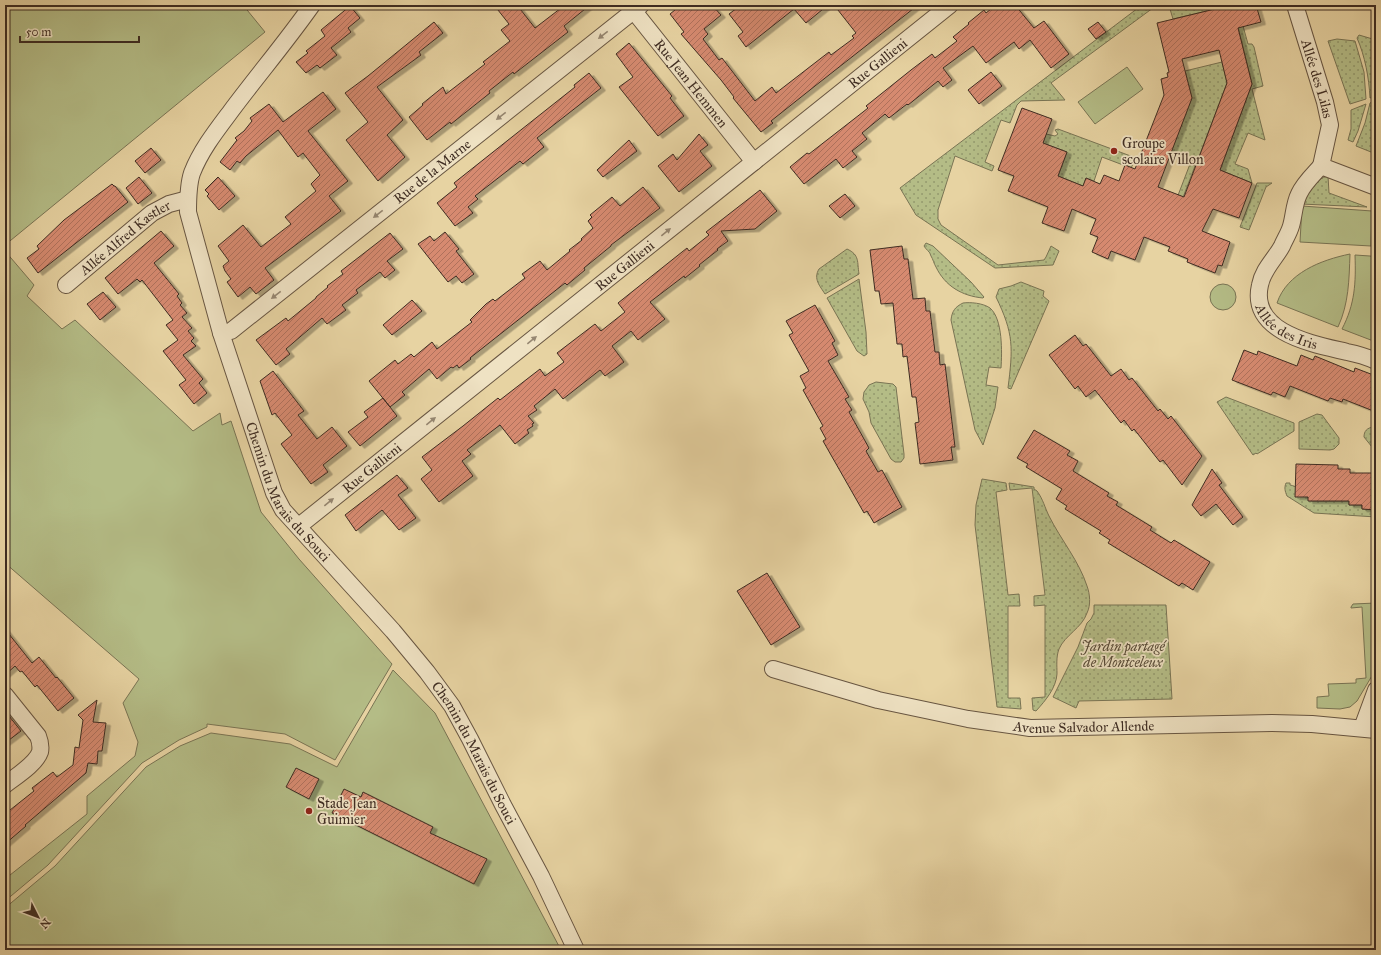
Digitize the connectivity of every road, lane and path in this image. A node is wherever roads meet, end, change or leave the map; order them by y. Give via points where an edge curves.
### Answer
1 (312, 5) edge
2 (950, 5) edge
3 (1295, 5) edge
4 (635, 7) edge
5 (754, 162) junction
6 (1321, 166) junction
7 (1376, 187) edge
8 (188, 199) junction
9 (66, 285) dead end
10 (221, 333) junction
11 (1376, 361) edge
12 (299, 526) junction
13 (773, 669) dead end
14 (1376, 690) edge
15 (5, 695) edge
16 (1369, 729) edge
17 (5, 785) edge
18 (576, 950) edge

1 - 8 street, Chemin du Marais du Souci via 204,148 192,174
2 - 5 street, Rue Gallieni
3 - 6 street, Allée des Lilas via 1330,125
4 - 5 street, Rue Jean Hemmen
4 -> 10 street, Rue de la Marne via 231,331
12 -> 5 street, Rue Gallieni
6 - 7 street
6 - 11 street, Allée des Iris via 1305,183 1298,196 1291,226 1260,283 1259,304 1264,316 1290,335
8 - 9 street, Allée Alfred Kastler via 169,204 152,213
8 - 10 street, Chemin du Marais du Souci via 188,212
10 - 12 street, Chemin du Marais du Souci via 274,493 283,510
12 - 18 street, Chemin du Marais du Souci via 398,637 452,706 542,876
13 - 16 street, Avenue Salvador Allende via 878,700 968,719 1030,728 1272,723
14 - 16 street, Avenue Salvador Allende
15 - 17 street via 38,736 40,744 36,760

